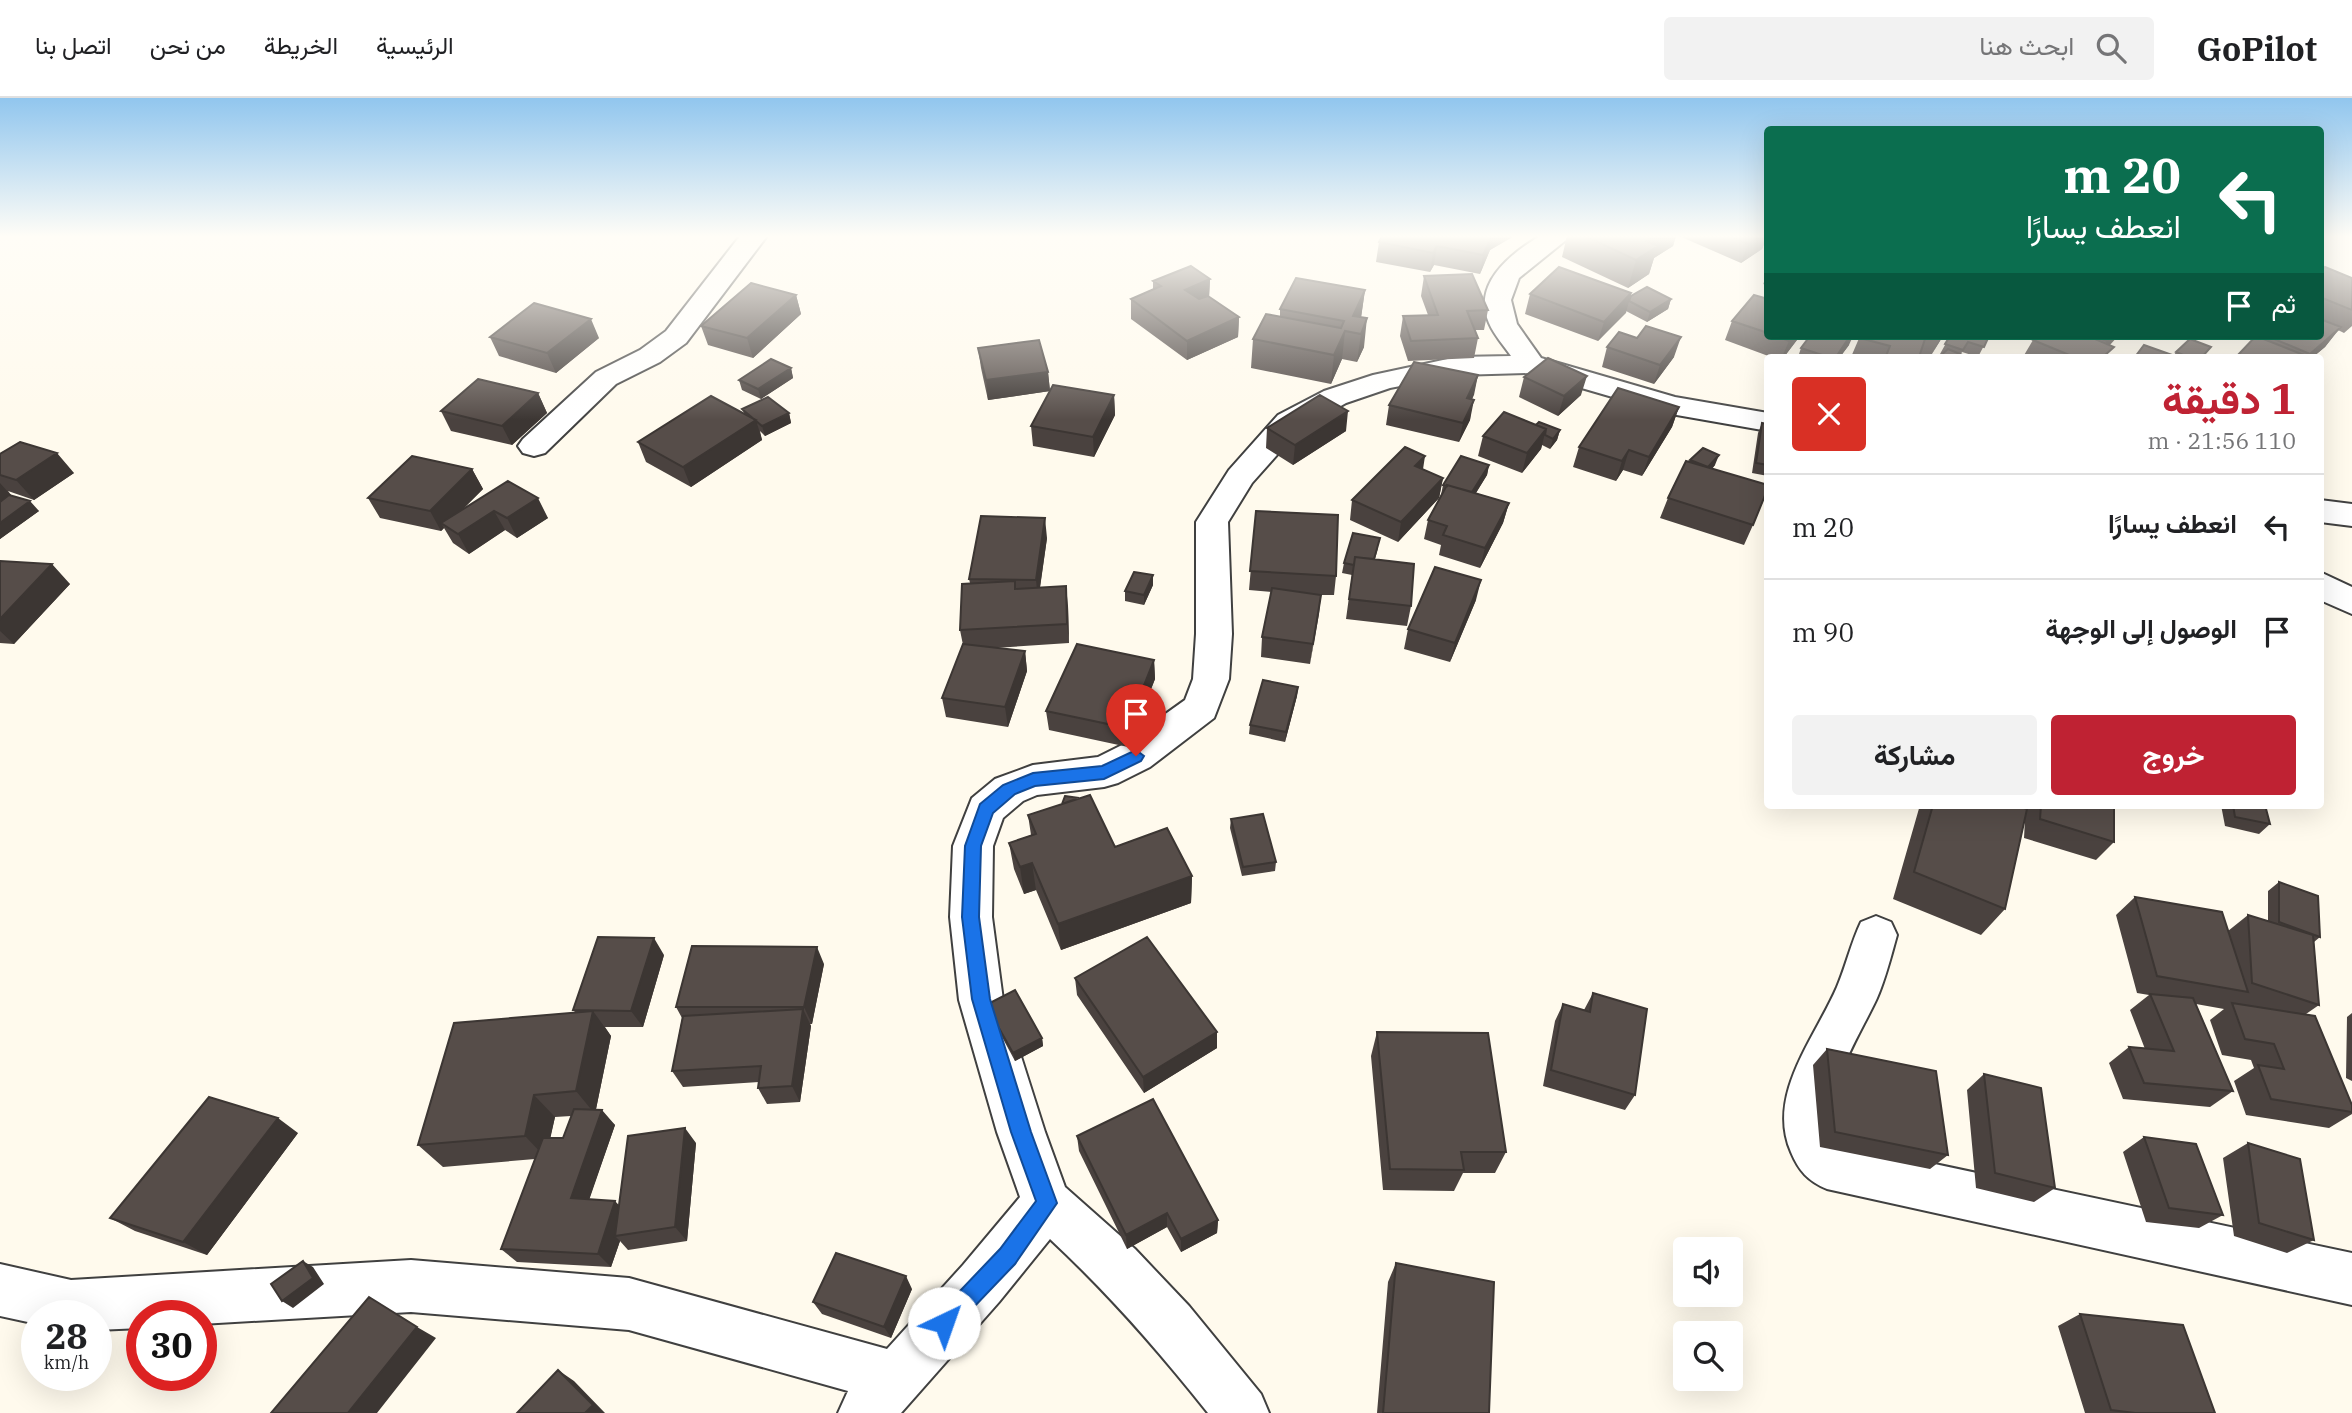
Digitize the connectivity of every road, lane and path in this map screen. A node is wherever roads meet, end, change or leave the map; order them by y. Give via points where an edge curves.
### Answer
1 (707, 297) edge
2 (1498, 297) edge
3 (1531, 364) junction
4 (1764, 421) edge
5 (534, 446) dead end
6 (2324, 512) edge
7 (2352, 515) edge
8 (2324, 586) edge
9 (2352, 603) edge
10 (1876, 935) dead end
11 (1047, 1203) junction
12 (2352, 1279) edge
13 (0, 1290) edge
14 (880, 1395) edge
15 (1242, 1413) edge

1 - 5 street via 676,337 607,378
2 - 3 street via 1503,324
3 - 4 street via 1671,405
3 - 11 street via 1457,366 1383,381 1335,397 1289,422 1240,477 1212,522 1214,634 1211,679 1201,708 1136,756 1104,772 1033,780 1009,790 986,809 973,846 971,917 981,999
6 - 7 street
8 - 9 street
10 - 12 street via 1856,995 1810,1098 1808,1142 1827,1165
11 - 14 street via 1007,1256
11 - 15 street via 1162,1315
13 - 14 street via 71,1306 411,1286 629,1304

